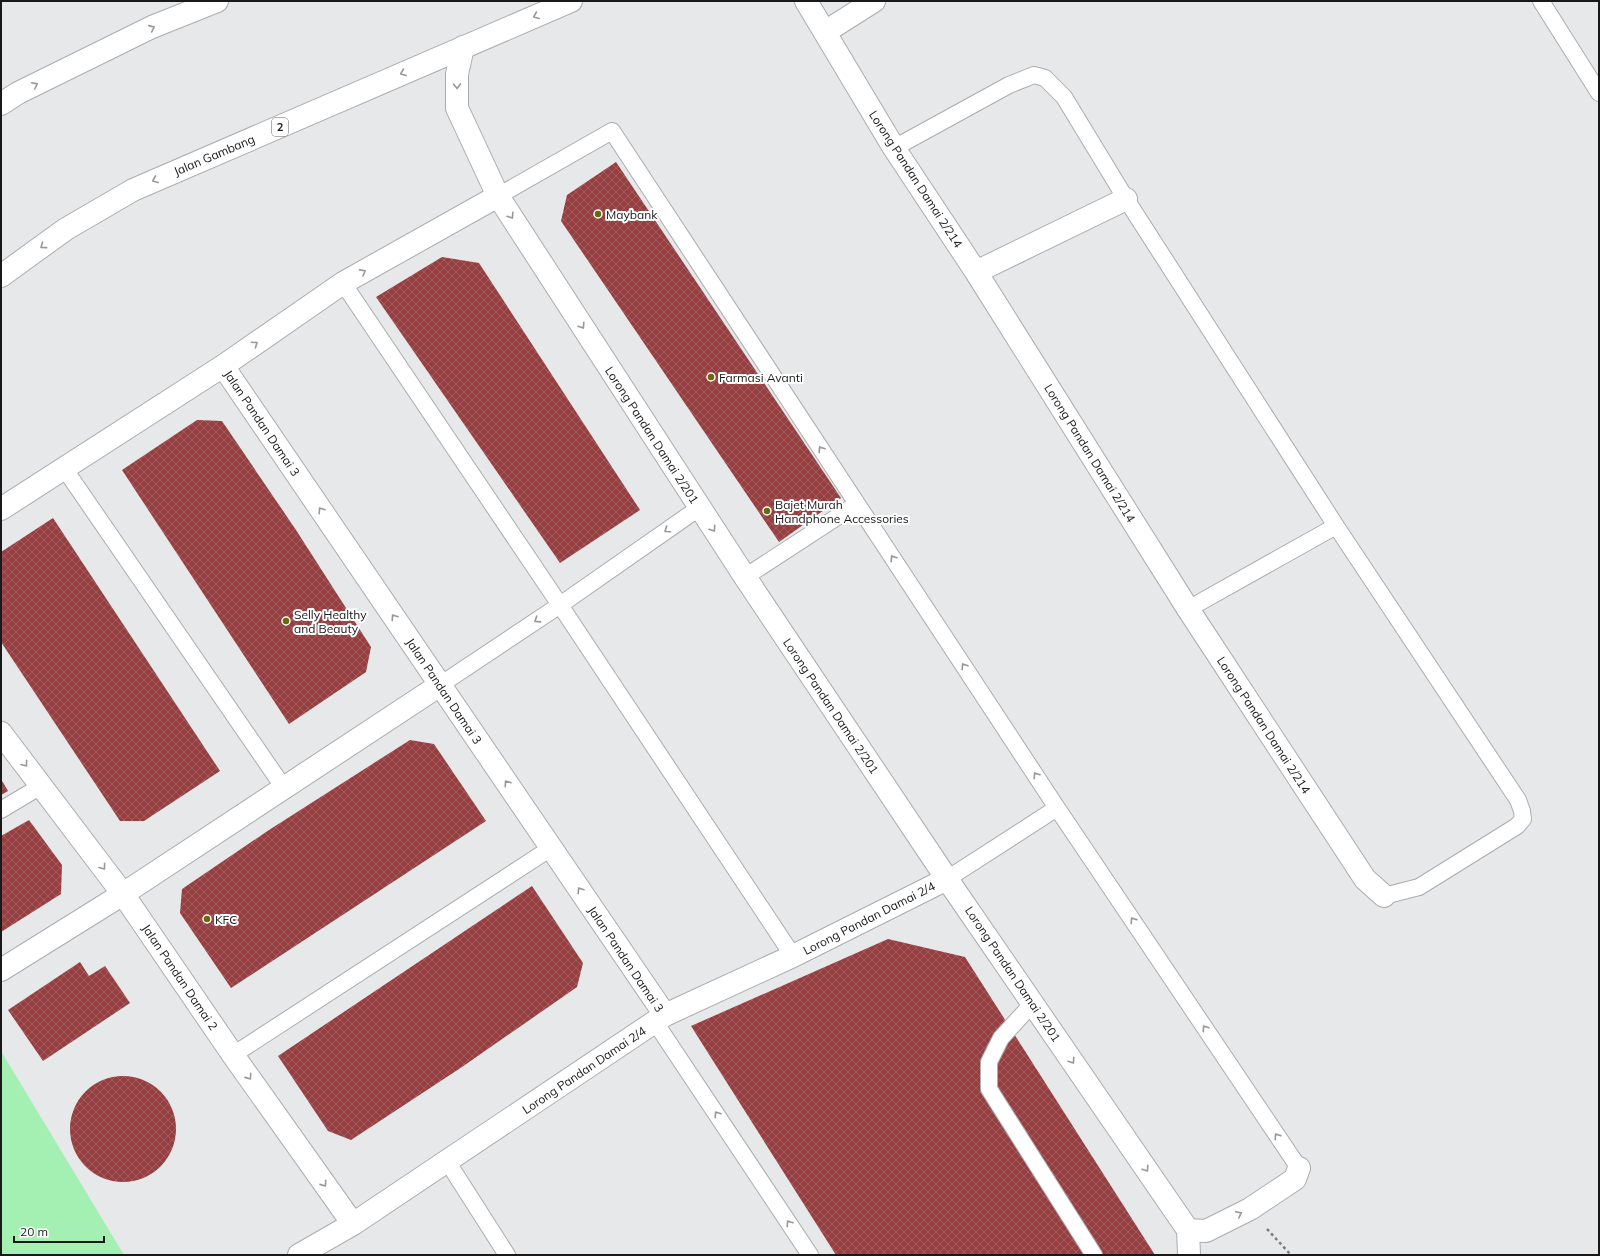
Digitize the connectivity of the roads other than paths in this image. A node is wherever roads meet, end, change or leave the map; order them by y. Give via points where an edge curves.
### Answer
1 (217, 1) edge
2 (571, 1) edge
3 (806, 1) edge
4 (874, 1) edge
5 (1542, 1) edge
6 (825, 32) junction
7 (463, 47) junction
8 (1599, 93) edge
9 (1, 104) edge
10 (894, 148) junction
11 (498, 196) junction
12 (1126, 199) junction
13 (976, 272) junction
14 (1, 276) edge
15 (343, 283) junction
16 (223, 366) junction
17 (64, 468) junction
18 (857, 504) junction
19 (699, 508) junction
20 (1, 509) edge
21 (1336, 526) junction
22 (746, 578) junction
23 (560, 605) junction
24 (1188, 609) junction
25 (440, 685) junction
26 (1, 733) edge
27 (41, 786) junction
28 (284, 788) junction
29 (1057, 808) junction
30 (1, 810) edge
31 (551, 848) junction
32 (947, 879) junction
33 (123, 894) junction
34 (1384, 896) joint
35 (793, 956) junction
36 (1, 970) edge
37 (1033, 1003) junction
38 (660, 1018) junction
39 (233, 1055) junction
40 (447, 1161) junction
41 (1299, 1168) joint
42 (353, 1224) junction
43 (1188, 1230) junction
44 (310, 1252) edge
45 (507, 1255) edge
46 (810, 1255) edge
47 (1094, 1255) edge
48 (1189, 1255) edge

9 -> 1 main road via 18,93 152,27
2 -> 7 main road, Jalan Gambang / 2
3 - 6 main road, Lorong Pandan Damai 2/214
4 - 6 main road
5 - 8 lane
6 - 10 main road, Lorong Pandan Damai 2/214
7 -> 11 main road, Lorong Pandan Damai 2/201 via 457,74 457,108
7 -> 14 main road, Jalan Gambang / 2 via 133,190 66,229
10 - 12 lane via 1009,85 1034,76 1045,78 1064,97
10 - 13 main road, Lorong Pandan Damai 2/214
15 -> 11 main road
18 -> 11 lane via 612,131
11 -> 19 main road, Lorong Pandan Damai 2/201
12 - 13 main road
12 - 21 lane
13 - 24 main road, Lorong Pandan Damai 2/214
16 -> 15 main road
15 - 23 lane
16 - 17 main road
25 -> 16 main road, Jalan Pandan Damai 3
17 - 20 main road
17 - 28 lane
18 - 22 lane
29 -> 18 lane
19 -> 22 main road, Lorong Pandan Damai 2/201
19 -> 23 lane
21 - 24 lane
21 - 34 lane via 1518,800 1522,811 1523,819 1517,826 1419,887
22 - 32 main road, Lorong Pandan Damai 2/201
23 -> 25 lane
23 - 35 lane
24 - 34 main road, Lorong Pandan Damai 2/214 via 1365,879
25 - 28 main road
31 -> 25 main road, Jalan Pandan Damai 3
26 -> 27 main road, Jalan Pandan Damai 2
27 - 30 lane
27 -> 33 main road, Jalan Pandan Damai 2
28 - 33 main road
29 - 32 lane
41 -> 29 lane
38 -> 31 main road, Jalan Pandan Damai 3
31 - 39 lane
32 - 35 main road, Lorong Pandan Damai 2/4
32 - 37 main road, Lorong Pandan Damai 2/201
33 - 36 main road
33 - 39 main road, Jalan Pandan Damai 2
35 - 38 main road, Lorong Pandan Damai 2/4
37 -> 43 main road, Lorong Pandan Damai 2/201
37 - 47 lane via 1001,1038 989,1062 989,1089
38 - 40 main road, Lorong Pandan Damai 2/4
46 -> 38 lane
39 -> 42 main road, Jalan Pandan Damai 2
40 - 42 main road, Lorong Pandan Damai 2/4
40 - 45 lane
43 -> 41 main road via 1206,1232 1250,1209 1295,1178
42 - 44 main road, Lorong Pandan Damai 2/4
43 - 48 main road

